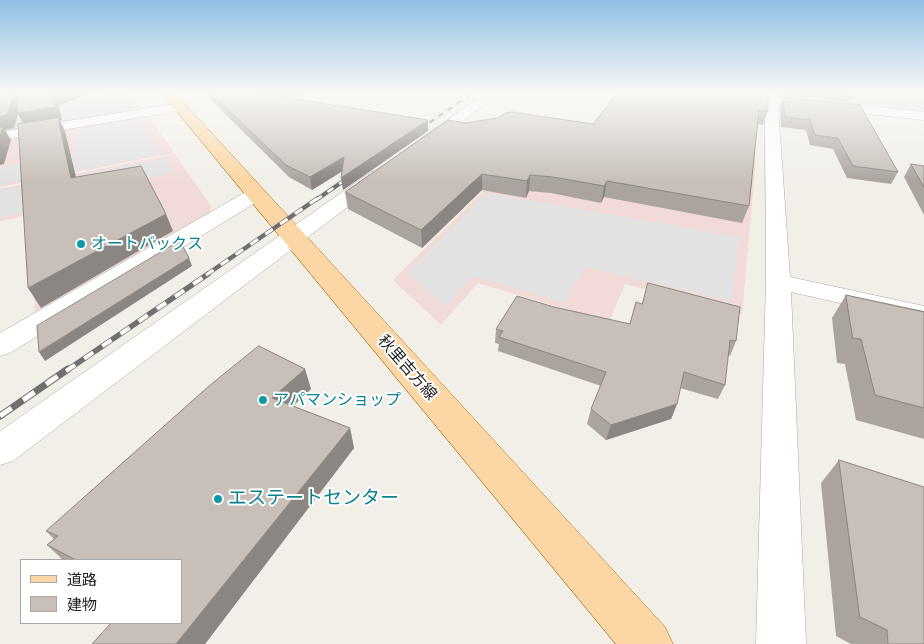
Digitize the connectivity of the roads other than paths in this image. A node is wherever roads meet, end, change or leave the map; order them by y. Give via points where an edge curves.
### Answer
1 (67, 122) edge
2 (192, 122) edge
3 (453, 122) edge
4 (772, 122) edge
5 (0, 136) edge
6 (408, 154) edge
7 (392, 166) edge
8 (256, 194) junction
9 (293, 236) junction
10 (778, 282) junction
11 (924, 314) edge
12 (0, 346) edge
13 (0, 450) edge
14 (648, 644) edge
15 (781, 644) edge

1 - 5 street
2 - 8 main road, 秋里吉方線
3 - 6 street
4 - 10 street
7 - 9 street
8 - 9 main road, 秋里吉方線
8 - 12 street
9 - 13 street
9 - 14 main road, 秋里吉方線
10 - 11 street
10 - 15 street

